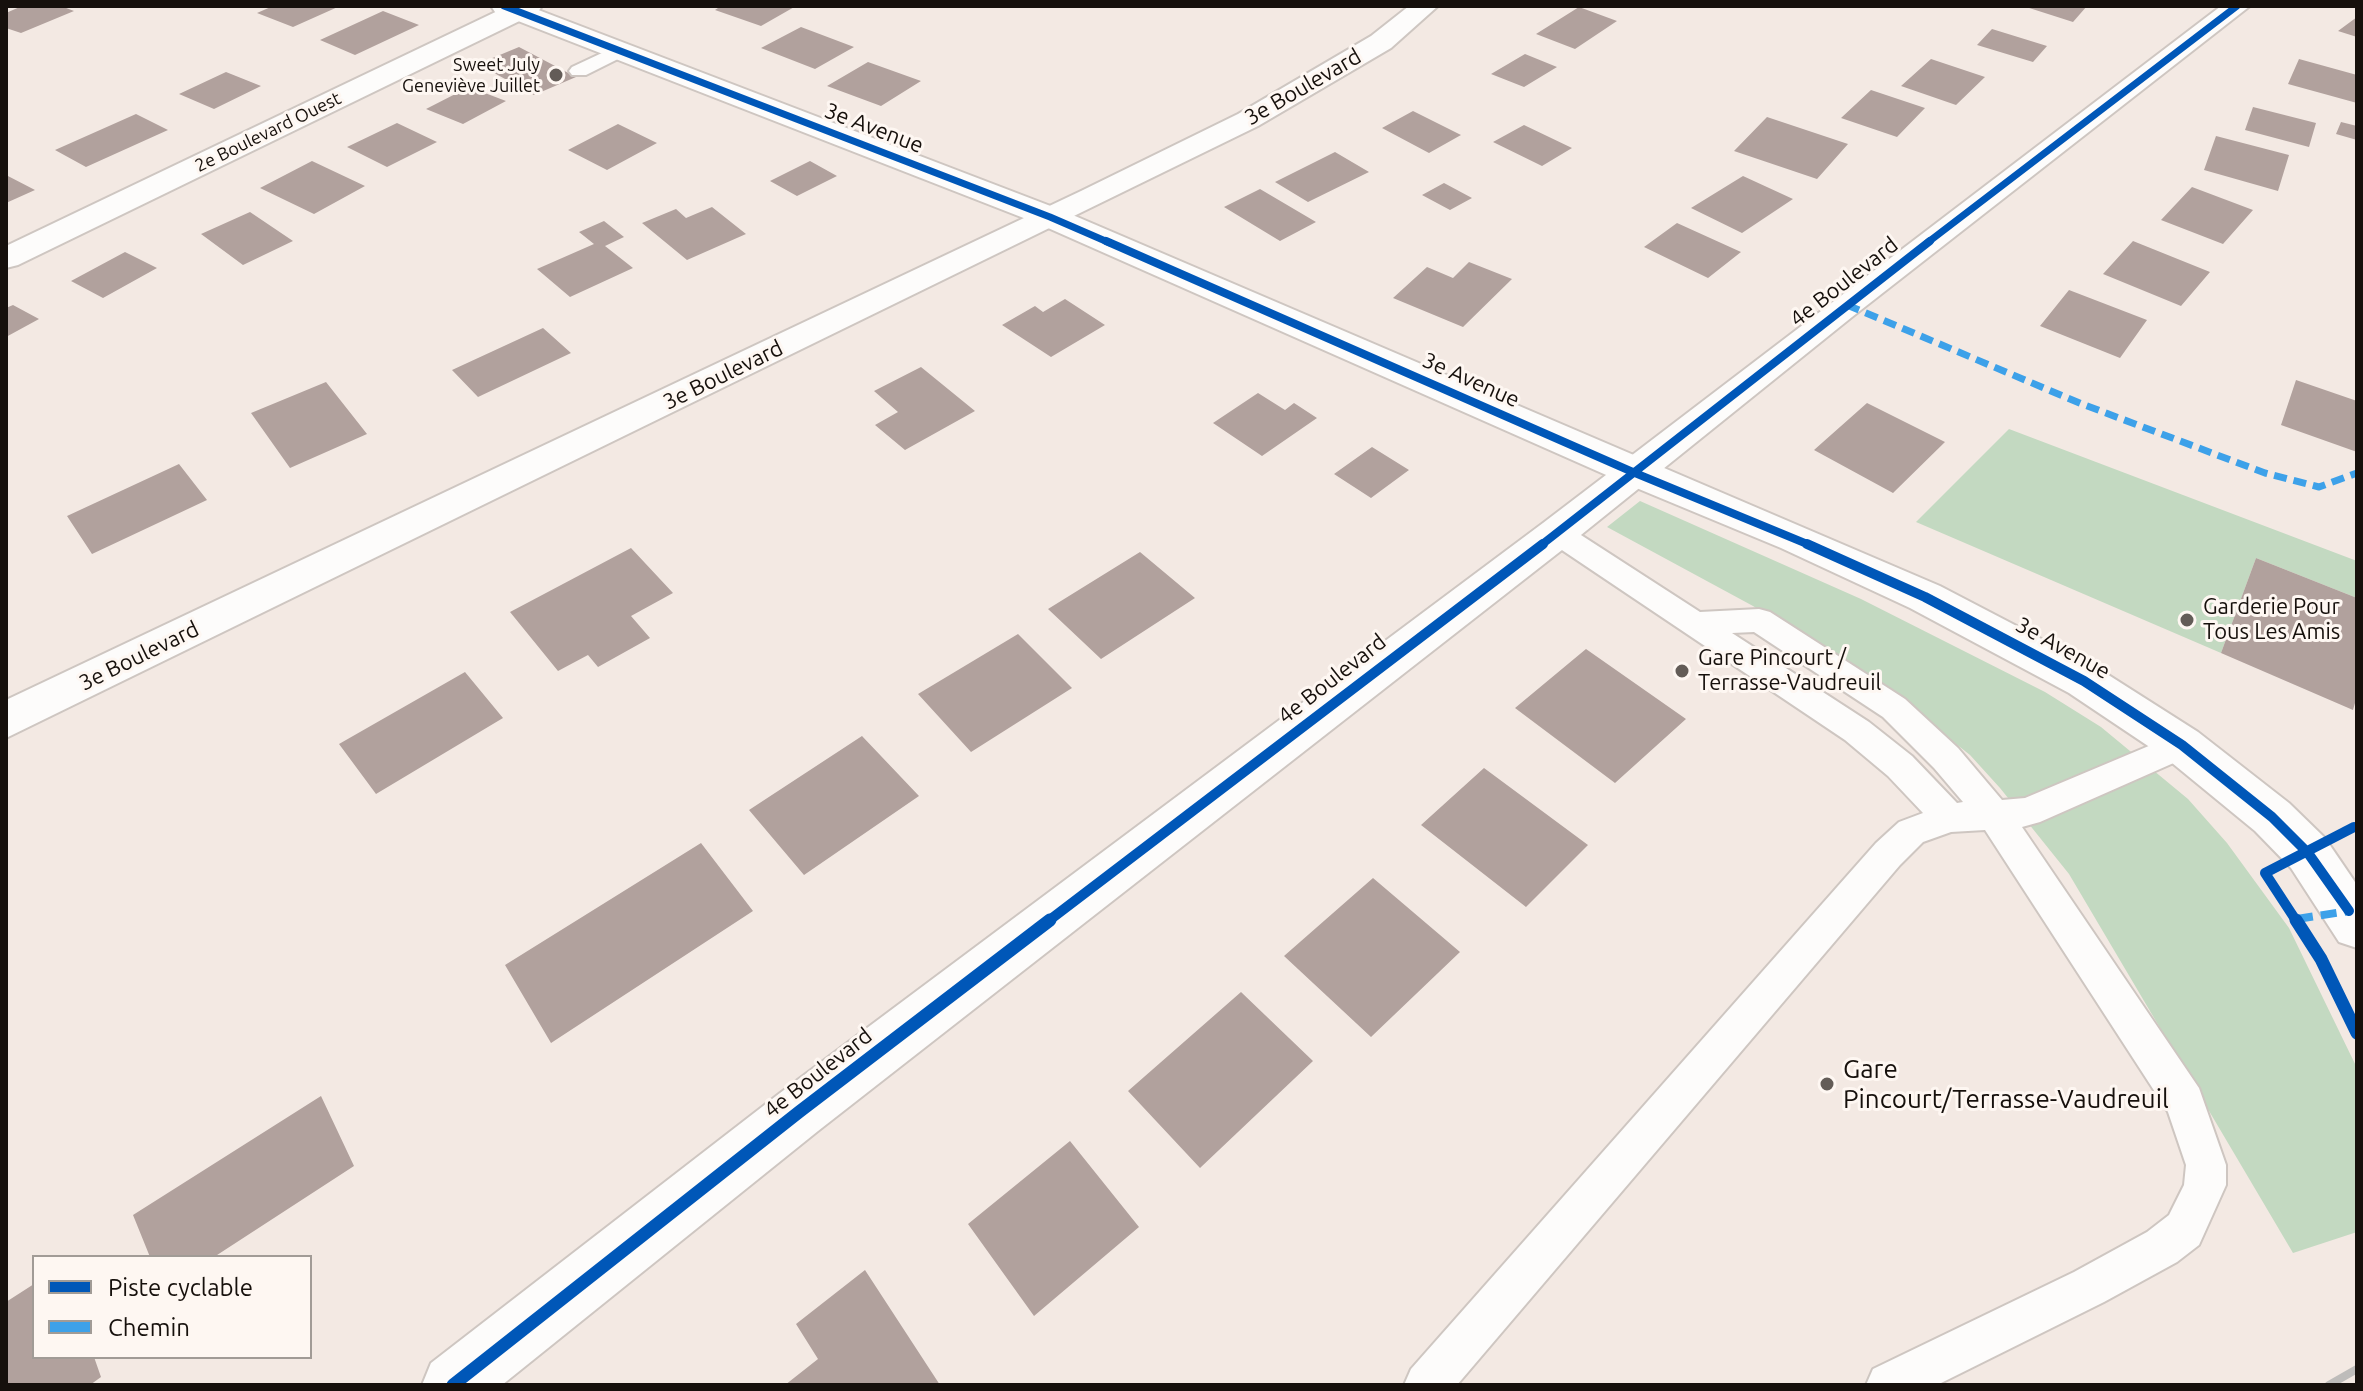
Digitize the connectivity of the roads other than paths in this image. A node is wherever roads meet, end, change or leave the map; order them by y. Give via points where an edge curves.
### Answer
1 (1425, 6) edge
2 (2237, 6) edge
3 (517, 8) edge
4 (619, 51) junction
5 (579, 71) dead end
6 (1050, 217) junction
7 (6, 258) edge
8 (1635, 473) junction
9 (1557, 533) junction
10 (1693, 624) junction
11 (6, 720) edge
12 (2182, 745) junction
13 (1995, 816) junction
14 (1950, 818) junction
15 (2354, 915) edge
16 (453, 1385) edge
17 (1427, 1385) edge
18 (1889, 1385) edge

1 - 6 street, 3e Boulevard via 1381,42 1302,90
2 - 8 street, 4e Boulevard
3 - 4 street, 3e Avenue
3 - 7 street, 2e Boulevard Ouest
4 - 5 lane
4 - 6 street, 3e Avenue
6 - 8 street, 3e Avenue
6 - 11 street, 3e Boulevard
8 - 9 street, 4e Boulevard
8 - 12 street, 3e Avenue via 1925,597 2084,681
9 - 10 lane
9 - 16 street, 4e Boulevard via 799,1112
10 - 13 lane via 1759,620 1894,708
10 - 14 lane via 1857,731
12 - 13 lane via 2056,802
12 - 15 street, 3e Avenue via 2272,817 2308,853
13 - 14 lane
13 - 18 lane via 2185,1102 2206,1165 2205,1185 2184,1230 2162,1247
14 - 17 lane via 1911,832 1888,854

